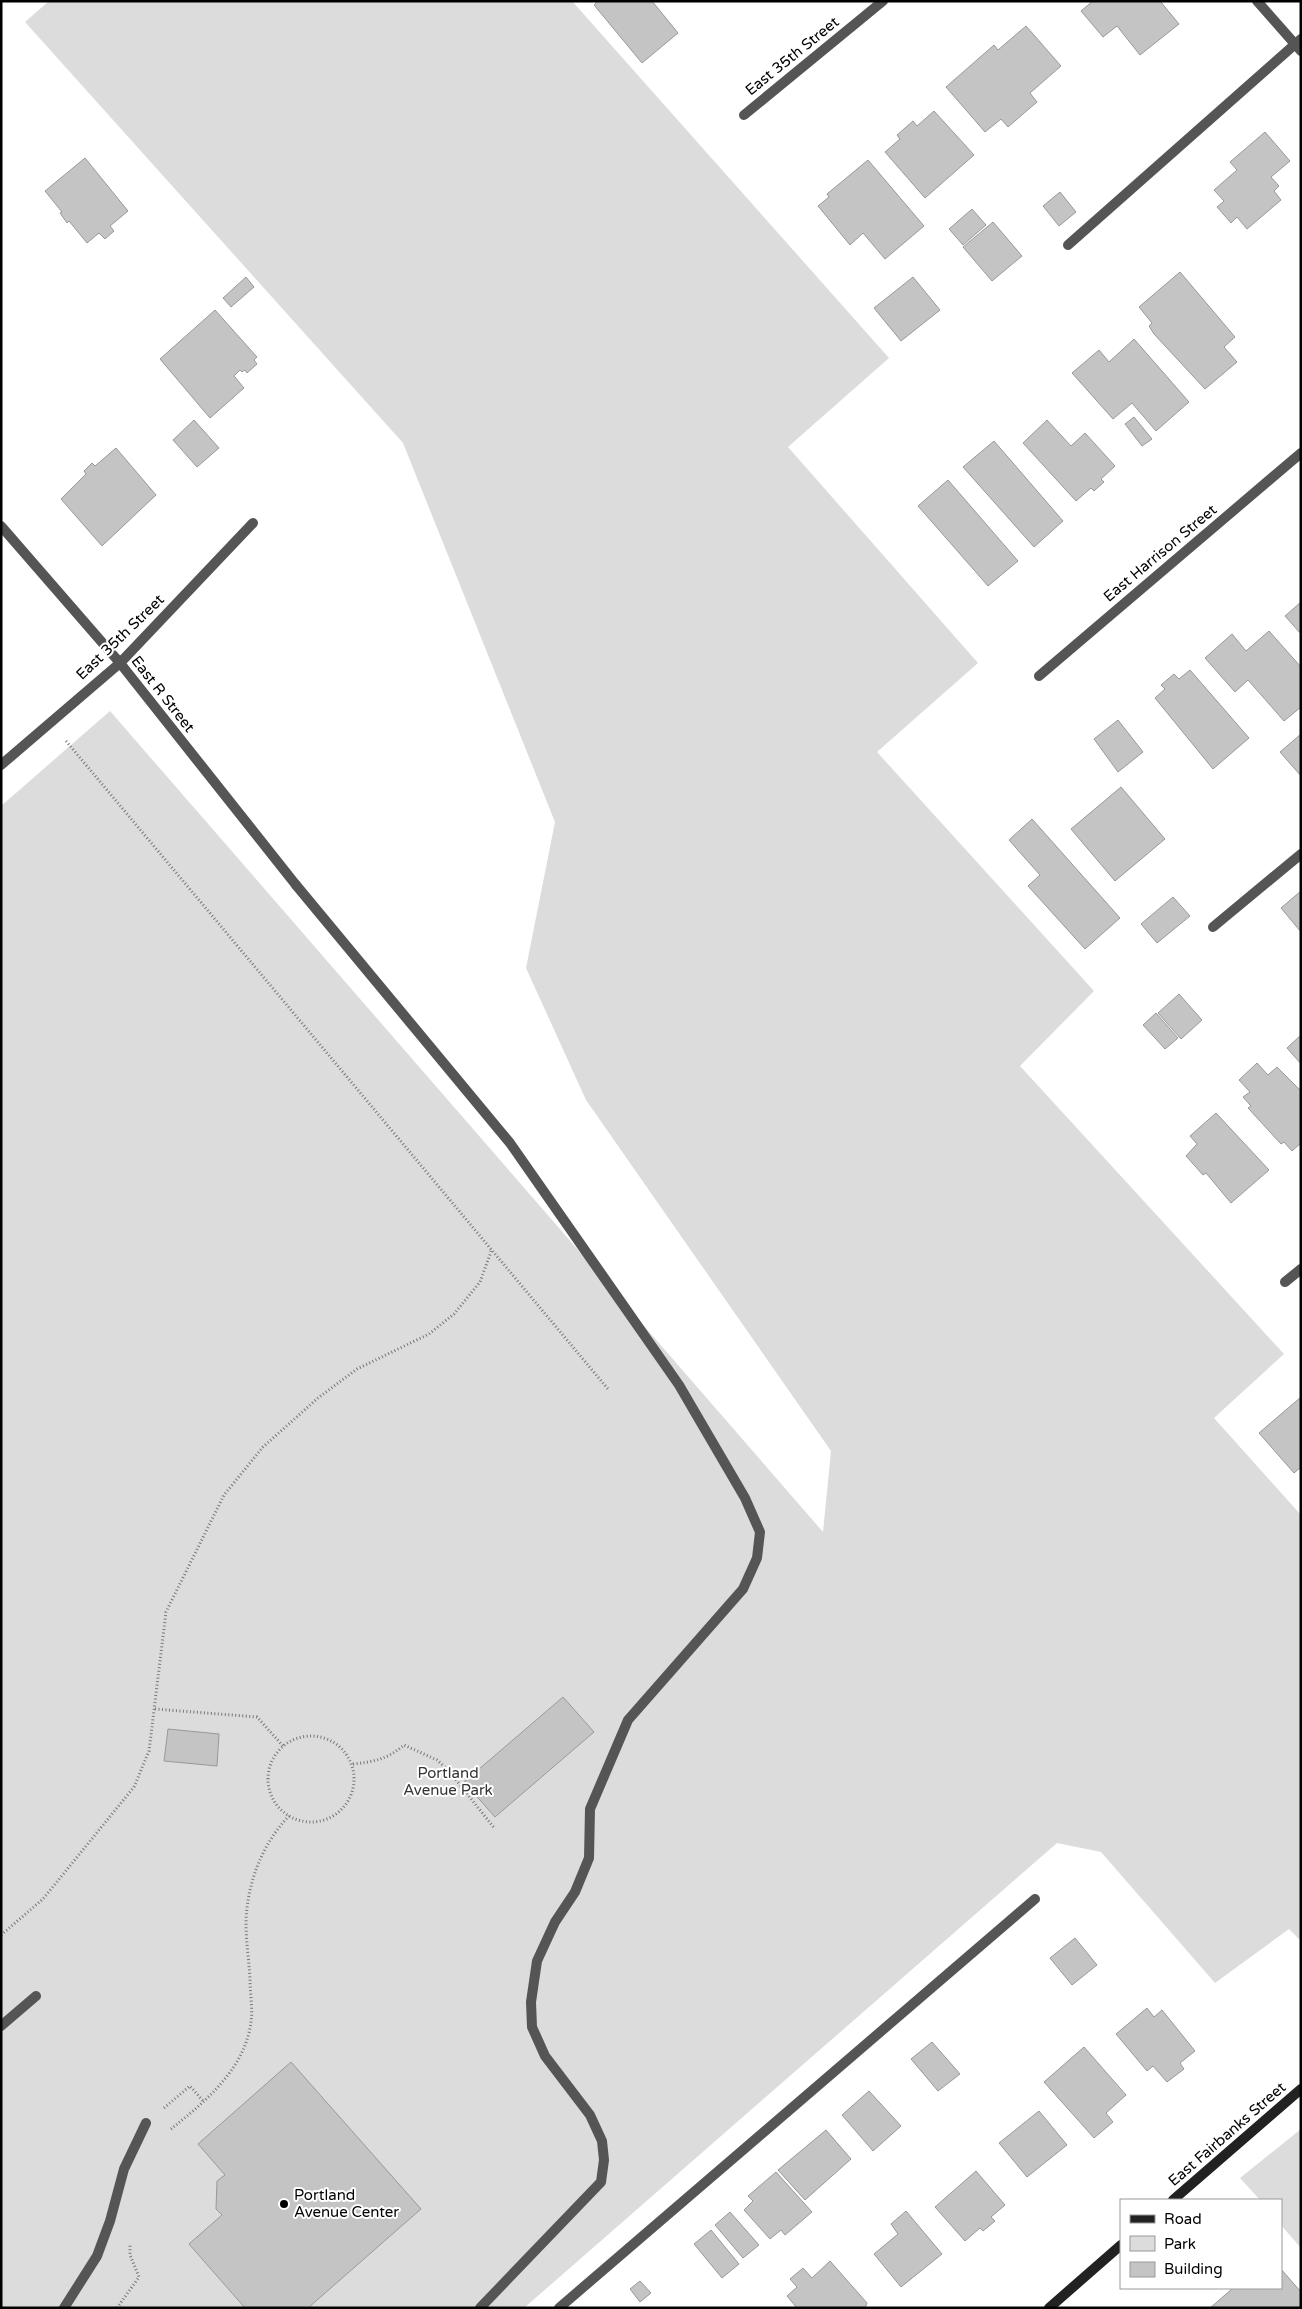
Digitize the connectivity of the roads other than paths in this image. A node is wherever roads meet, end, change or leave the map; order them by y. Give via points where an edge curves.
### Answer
1 (883, 1) edge
2 (1256, 1) edge
3 (1299, 45) edge
4 (744, 116) dead end
5 (1068, 245) dead end
6 (1301, 453) edge
7 (253, 523) dead end
8 (1, 526) edge
9 (120, 663) junction
10 (1039, 676) dead end
11 (1, 765) edge
12 (1301, 854) edge
13 (1214, 927) dead end
14 (1301, 1268) edge
15 (1285, 1282) dead end
16 (1035, 1900) dead end
17 (36, 1996) dead end
18 (1, 2026) edge
19 (1301, 2090) edge
20 (146, 2123) road end
21 (1174, 2199) edge
22 (1120, 2247) edge
23 (64, 2308) edge
24 (480, 2308) edge
25 (559, 2308) edge
26 (1049, 2308) edge

1 - 4 street, East 35th Street
2 - 3 street
3 - 5 street
6 - 10 street, East Harrison Street
7 - 9 street, East 35th Street
8 - 9 street, East R Street
9 - 11 street, East 35th Street
9 - 24 street, East R Street via 296,885 510,1142 679,1385 745,1498 760,1532 757,1558 743,1589 628,1720 590,1809 589,1858 575,1892 554,1922 537,1960 531,2002 532,2027 545,2056 590,2116 602,2141 601,2182
12 - 13 street
14 - 15 street
16 - 25 street
17 - 18 street
19 - 21 street, East Fairbanks Street
20 - 23 street via 124,2169 97,2256
22 - 26 street

